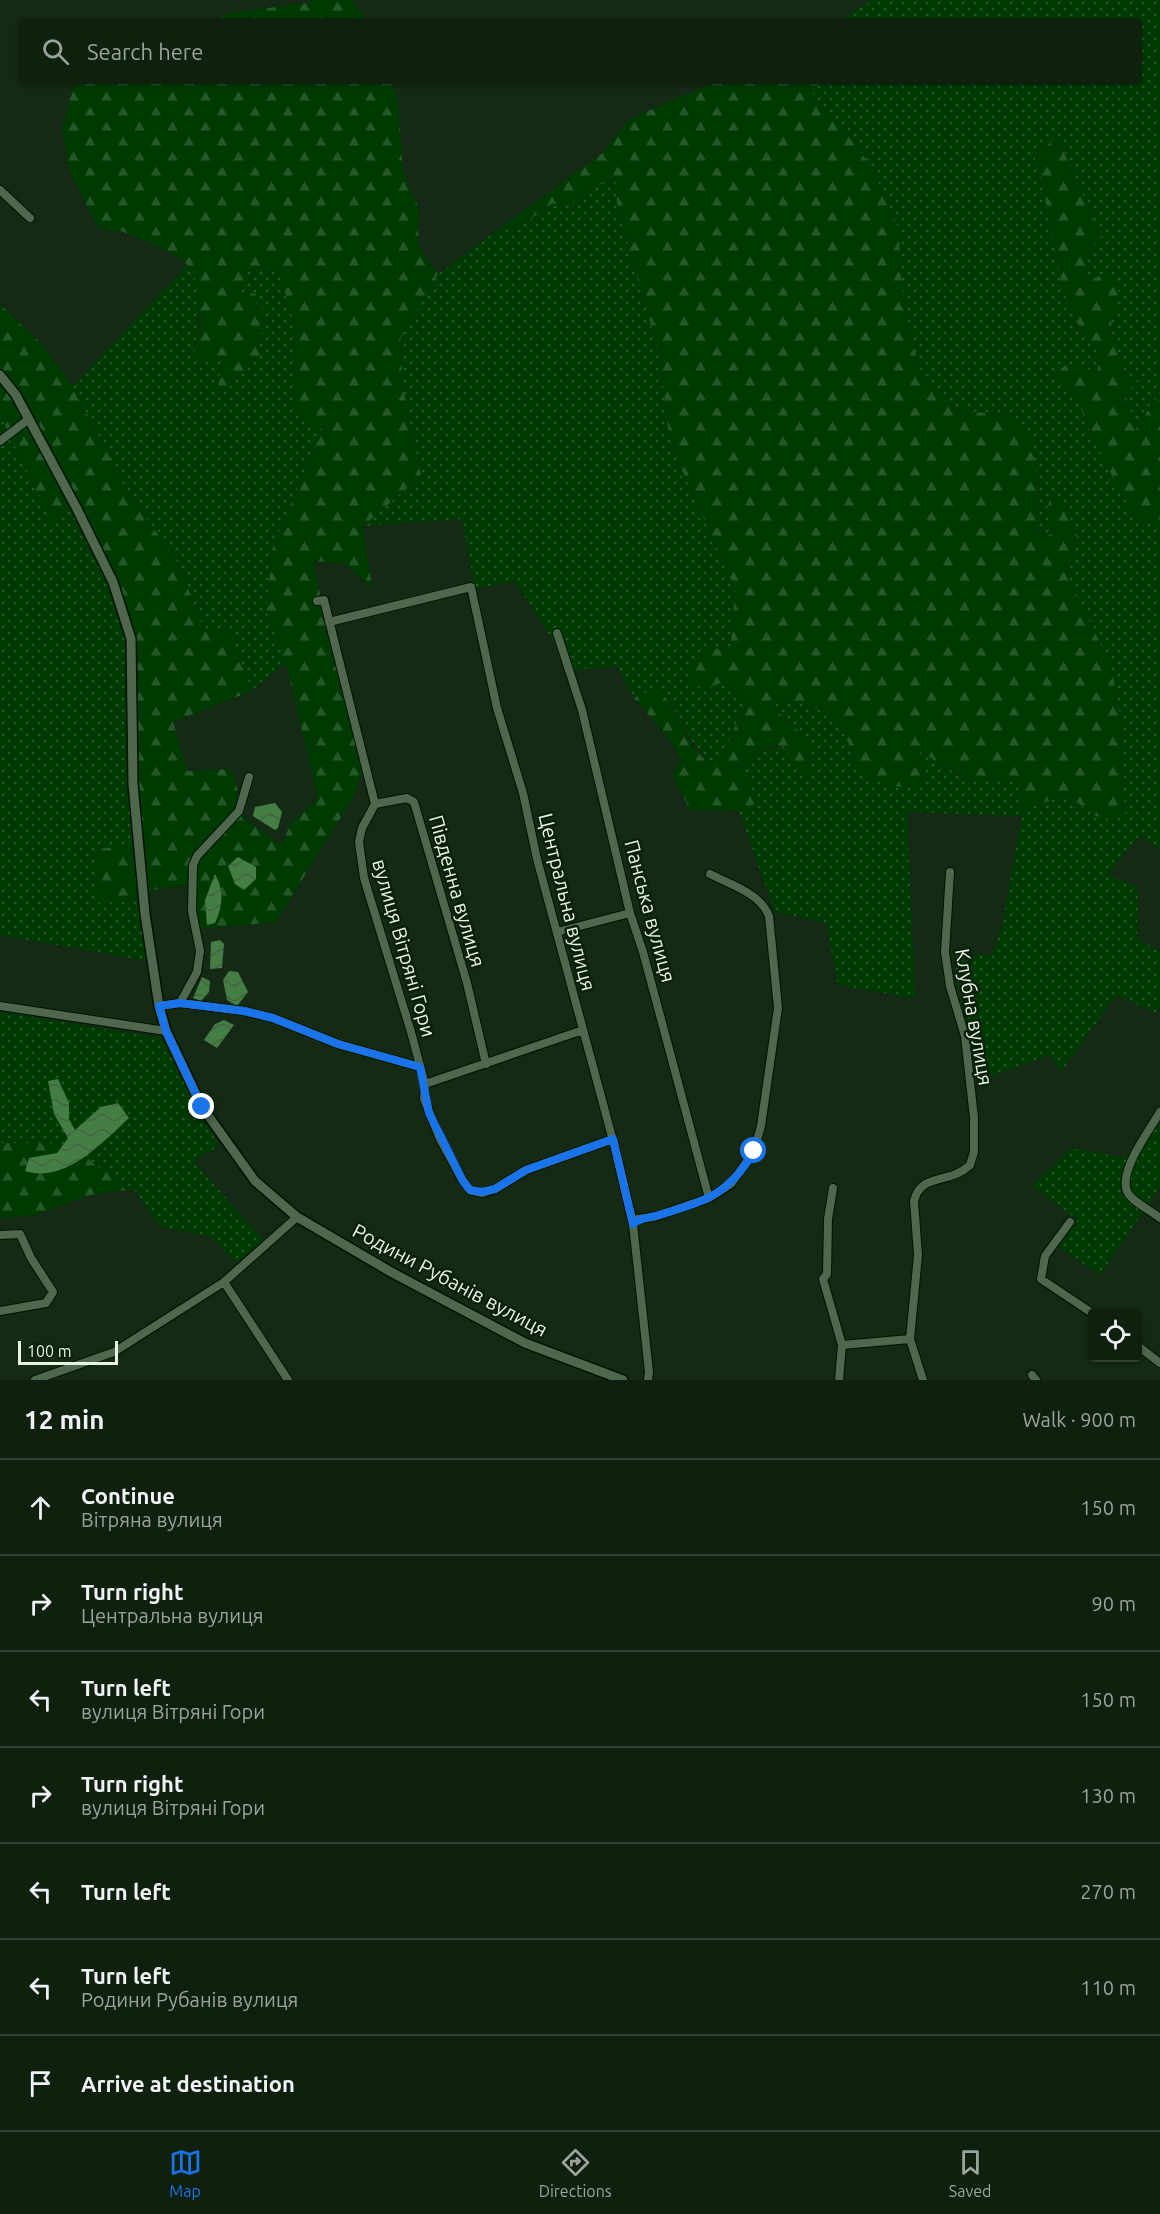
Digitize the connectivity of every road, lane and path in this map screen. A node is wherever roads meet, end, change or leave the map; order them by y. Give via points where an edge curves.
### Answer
1 (0, 190) edge
2 (30, 218) dead end
3 (0, 375) edge
4 (29, 419) junction
5 (0, 441) edge
6 (317, 601) dead end
7 (329, 622) junction
8 (557, 633) dead end
9 (249, 777) dead end
10 (375, 804) junction
11 (950, 872) dead end
12 (710, 874) dead end
13 (630, 913) junction
14 (556, 932) junction
15 (180, 1003) junction
16 (0, 1006) edge
17 (159, 1006) junction
18 (583, 1030) junction
19 (166, 1031) junction
20 (486, 1064) junction
21 (420, 1067) junction
22 (425, 1084) junction
23 (1160, 1112) edge
24 (613, 1139) junction
25 (833, 1188) dead end
26 (709, 1198) junction
27 (297, 1217) junction
28 (1160, 1218) edge
29 (1070, 1222) dead end
30 (633, 1224) junction
31 (0, 1235) edge
32 (224, 1281) junction
33 (1088, 1309) edge
34 (0, 1311) edge
35 (910, 1340) junction
36 (842, 1346) junction
37 (1142, 1350) edge
38 (1160, 1363) edge
39 (35, 1380) edge
40 (288, 1380) edge
41 (623, 1380) edge
42 (648, 1380) edge
43 (839, 1380) edge
44 (923, 1380) edge

1 - 2 street
3 - 4 street, Родини Рубанів вулиця
4 - 5 street
4 - 17 street, Родини Рубанів вулиця via 113,582 131,639 133,784 145,914
6 - 7 street via 324,600
7 - 10 street
7 - 14 street, Центральна вулиця via 471,587 497,708 523,793
8 - 13 street, Панська вулиця via 582,710
9 - 15 street via 239,811 193,865 192,911 200,951 197,972
10 - 20 street, Південна вулиця via 407,798 414,802
10 - 21 street, вулиця Вітряні Гори via 362,828 360,856 370,904
11 - 35 street, Клубна вулиця via 945,952 950,987 965,1036 974,1152 963,1172 928,1182 916,1192 916,1284
12 - 26 street via 765,906 778,1008 754,1151 732,1184
13 - 14 street
13 - 26 street, Панська вулиця via 644,952
14 - 18 street, Центральна вулиця
15 - 17 street
15 - 21 street via 273,1018 338,1044
16 - 19 street
17 - 19 street, Родини Рубанів вулиця
18 - 20 street
18 - 24 street, Центральна вулиця
19 - 27 street, Родини Рубанів вулиця via 202,1107 255,1181
20 - 22 street
21 - 22 street, вулиця Вітряні Гори
22 - 24 street, вулиця Вітряні Гори via 424,1099 429,1113 470,1190 495,1189 526,1170
23 - 28 street via 1127,1171 1125,1183 1129,1195
24 - 30 street, Центральна вулиця
25 - 36 street via 827,1274 823,1279
26 - 30 street
27 - 32 street
27 - 41 street, Родини Рубанів вулиця via 525,1344
29 - 33 street via 1045,1256 1041,1279
30 - 42 street, Центральна вулиця
31 - 34 street via 20,1234 53,1292 46,1304
32 - 39 street via 114,1352
32 - 40 street
35 - 36 street
35 - 44 street, Клубна вулиця
36 - 43 street
37 - 38 street

